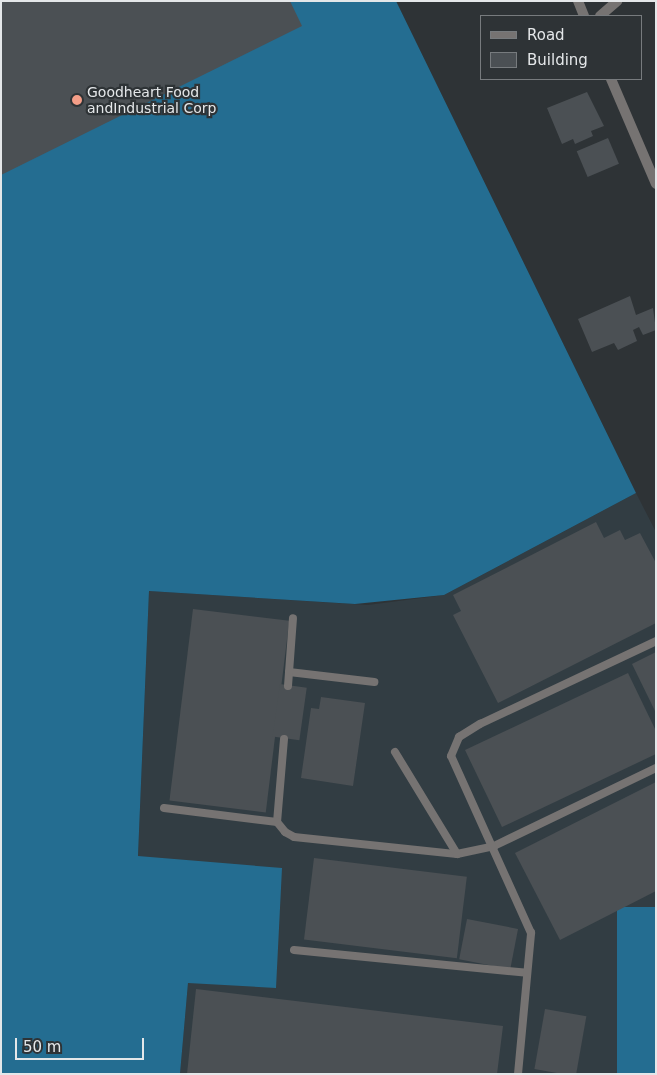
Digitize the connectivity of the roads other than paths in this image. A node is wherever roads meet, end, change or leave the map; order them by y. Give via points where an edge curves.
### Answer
1 (578, 1) edge
2 (617, 1) edge
3 (584, 15) edge
4 (601, 15) edge
5 (611, 80) edge
6 (656, 184) edge
7 (293, 618) dead end
8 (656, 640) edge
9 (289, 672) junction
10 (374, 682) dead end
11 (288, 686) dead end
12 (284, 739) dead end
13 (395, 752) dead end
14 (656, 768) edge
15 (164, 808) dead end
16 (277, 822) junction
17 (494, 846) junction
18 (457, 854) junction
19 (294, 950) dead end
20 (527, 973) junction
21 (518, 1074) edge

1 - 3 street
2 - 4 street
5 - 6 street
7 - 9 lane
8 - 17 lane via 459,737 451,756
9 - 10 lane
9 - 11 lane
12 - 16 lane
13 - 18 lane
14 - 17 lane
15 - 16 lane
16 - 18 lane via 294,837
17 - 18 lane
17 - 20 lane via 531,933
19 - 20 lane
20 - 21 lane

